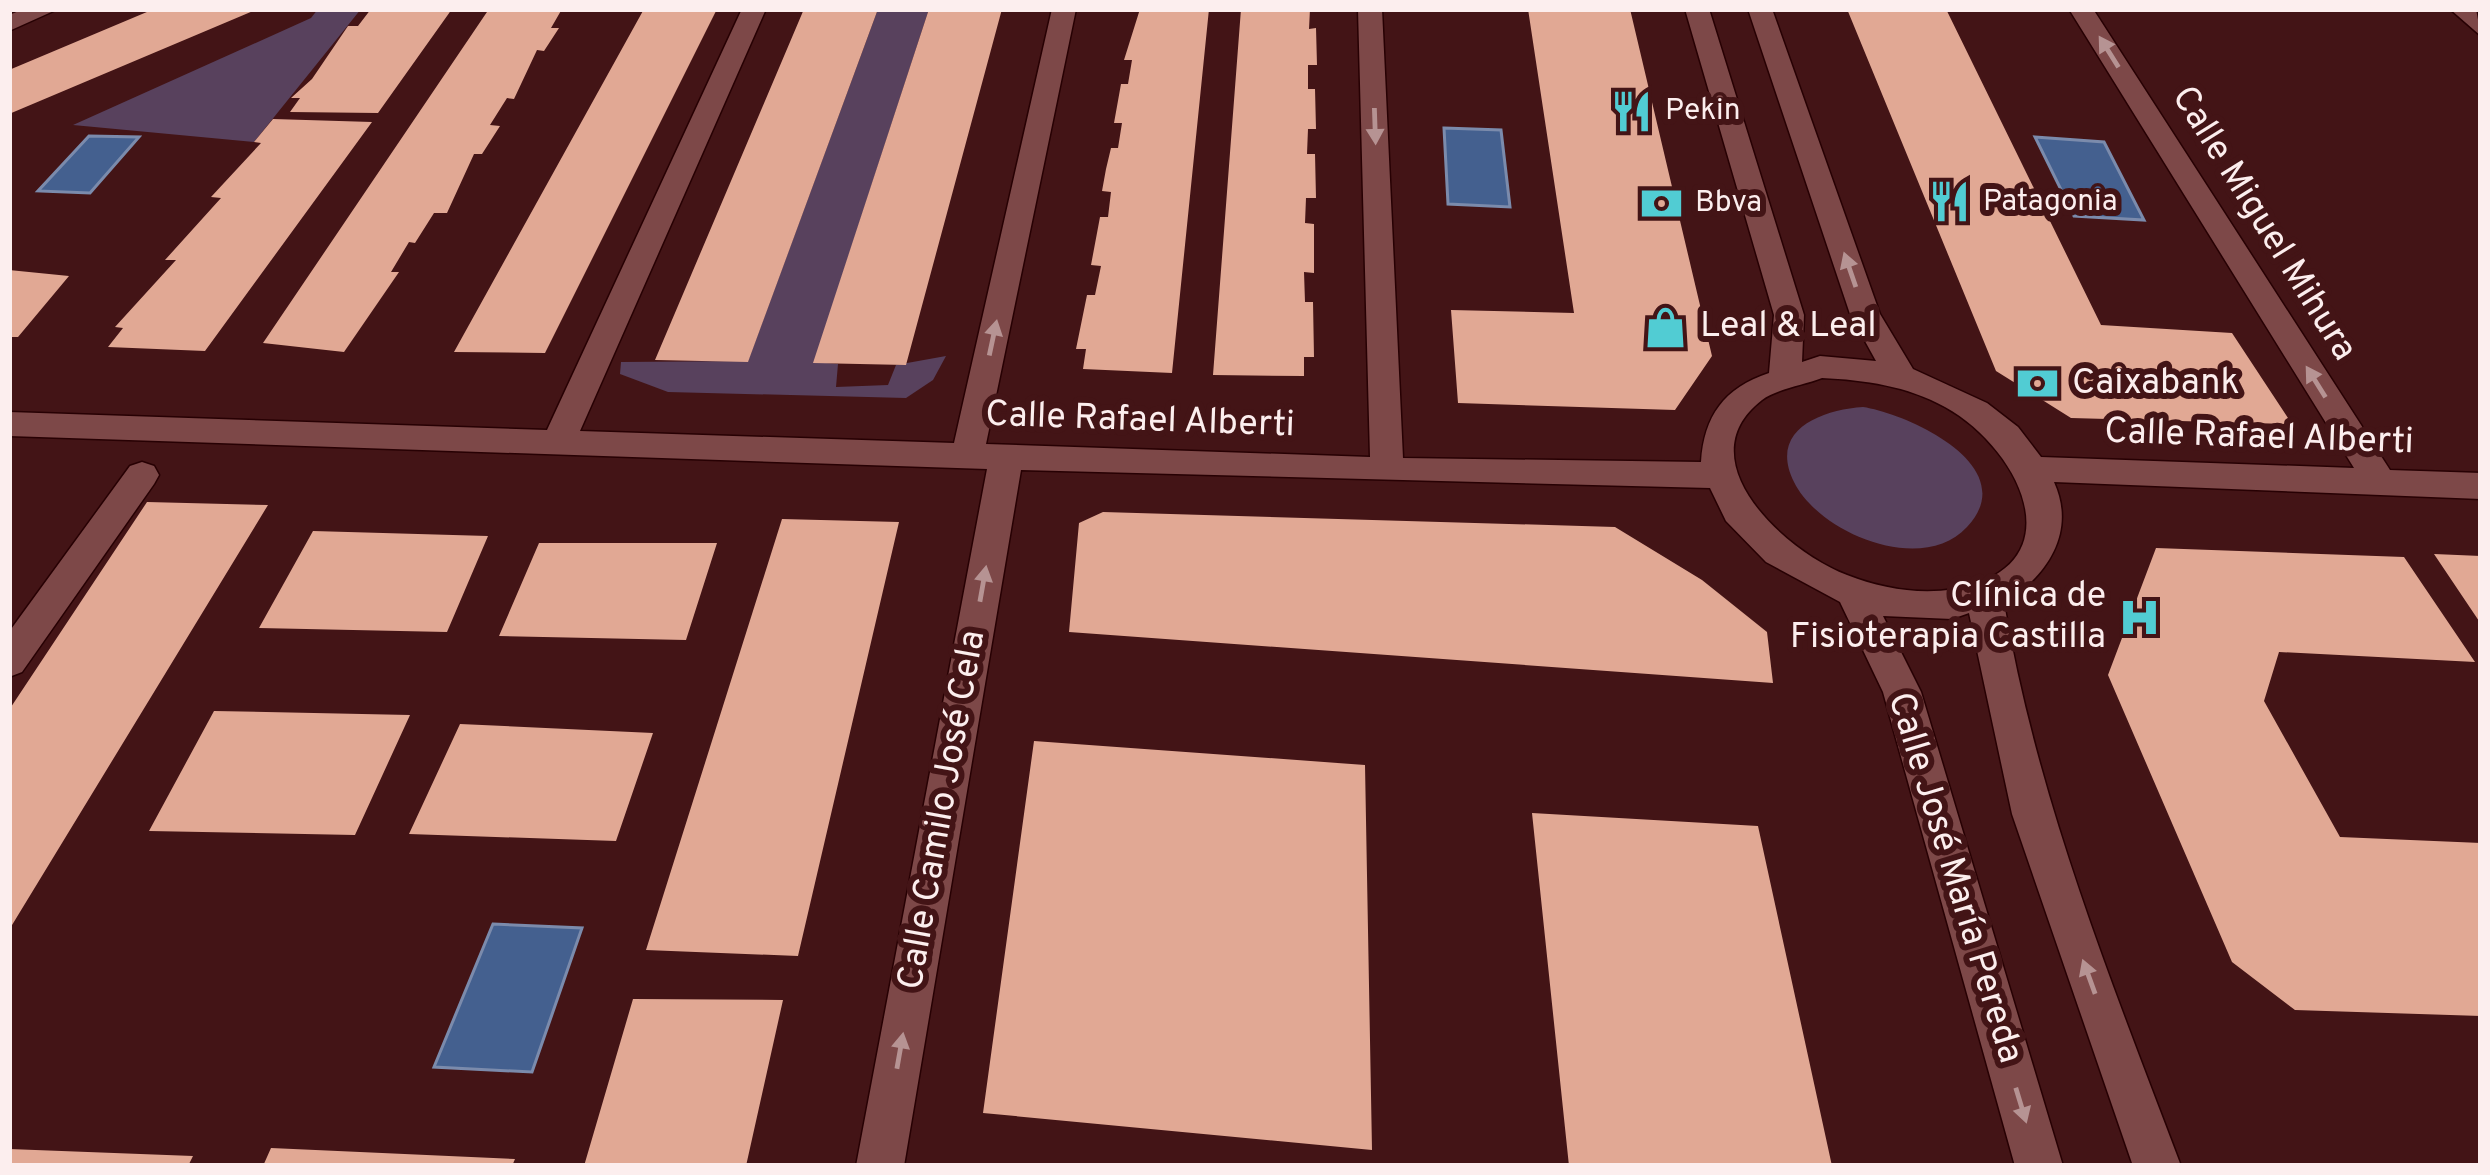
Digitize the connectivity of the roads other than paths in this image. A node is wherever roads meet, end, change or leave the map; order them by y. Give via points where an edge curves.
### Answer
1 (46, 9) edge
2 (754, 9) edge
3 (1064, 9) edge
4 (1370, 9) edge
5 (1697, 9) edge
6 (1760, 9) edge
7 (2081, 9) edge
8 (2462, 9) edge
9 (9, 24) edge
10 (2481, 29) edge
11 (1785, 374) junction
12 (1900, 375) junction
13 (9, 424) edge
14 (559, 440) junction
15 (988, 453) junction
16 (2033, 469) junction
17 (1387, 470) junction
18 (142, 475) dead end
19 (1718, 475) junction
20 (2379, 481) junction
21 (2481, 485) edge
22 (1855, 595) junction
23 (1985, 597) junction
24 (9, 661) edge
25 (880, 1166) edge
26 (2039, 1166) edge
27 (2157, 1166) edge

1 - 9 street
2 - 14 street
15 -> 3 street, Calle Camilo José Cela
4 -> 17 street
5 - 11 street via 1789,314
12 -> 6 street via 1865,314
20 -> 7 street, Calle Miguel Mihura
8 - 10 street
11 - 12 street via 1840,367
11 - 19 street via 1751,388 1728,412 1716,441
12 - 16 street via 1978,412
13 - 14 street, Calle Rafael Alberti
14 - 15 street, Calle Rafael Alberti
15 - 17 street, Calle Rafael Alberti
25 -> 15 street, Calle Camilo José Cela
16 - 20 street, Calle Rafael Alberti
16 - 23 street via 2047,507 2044,544 2023,576
17 - 19 street, Calle Rafael Alberti
18 - 24 street
19 - 22 street via 1734,511 1764,544
20 - 21 street, Calle Rafael Alberti
22 - 23 street via 1902,605
22 -> 26 street, Calle José María Pereda via 1902,692
27 -> 23 street via 2003,711

